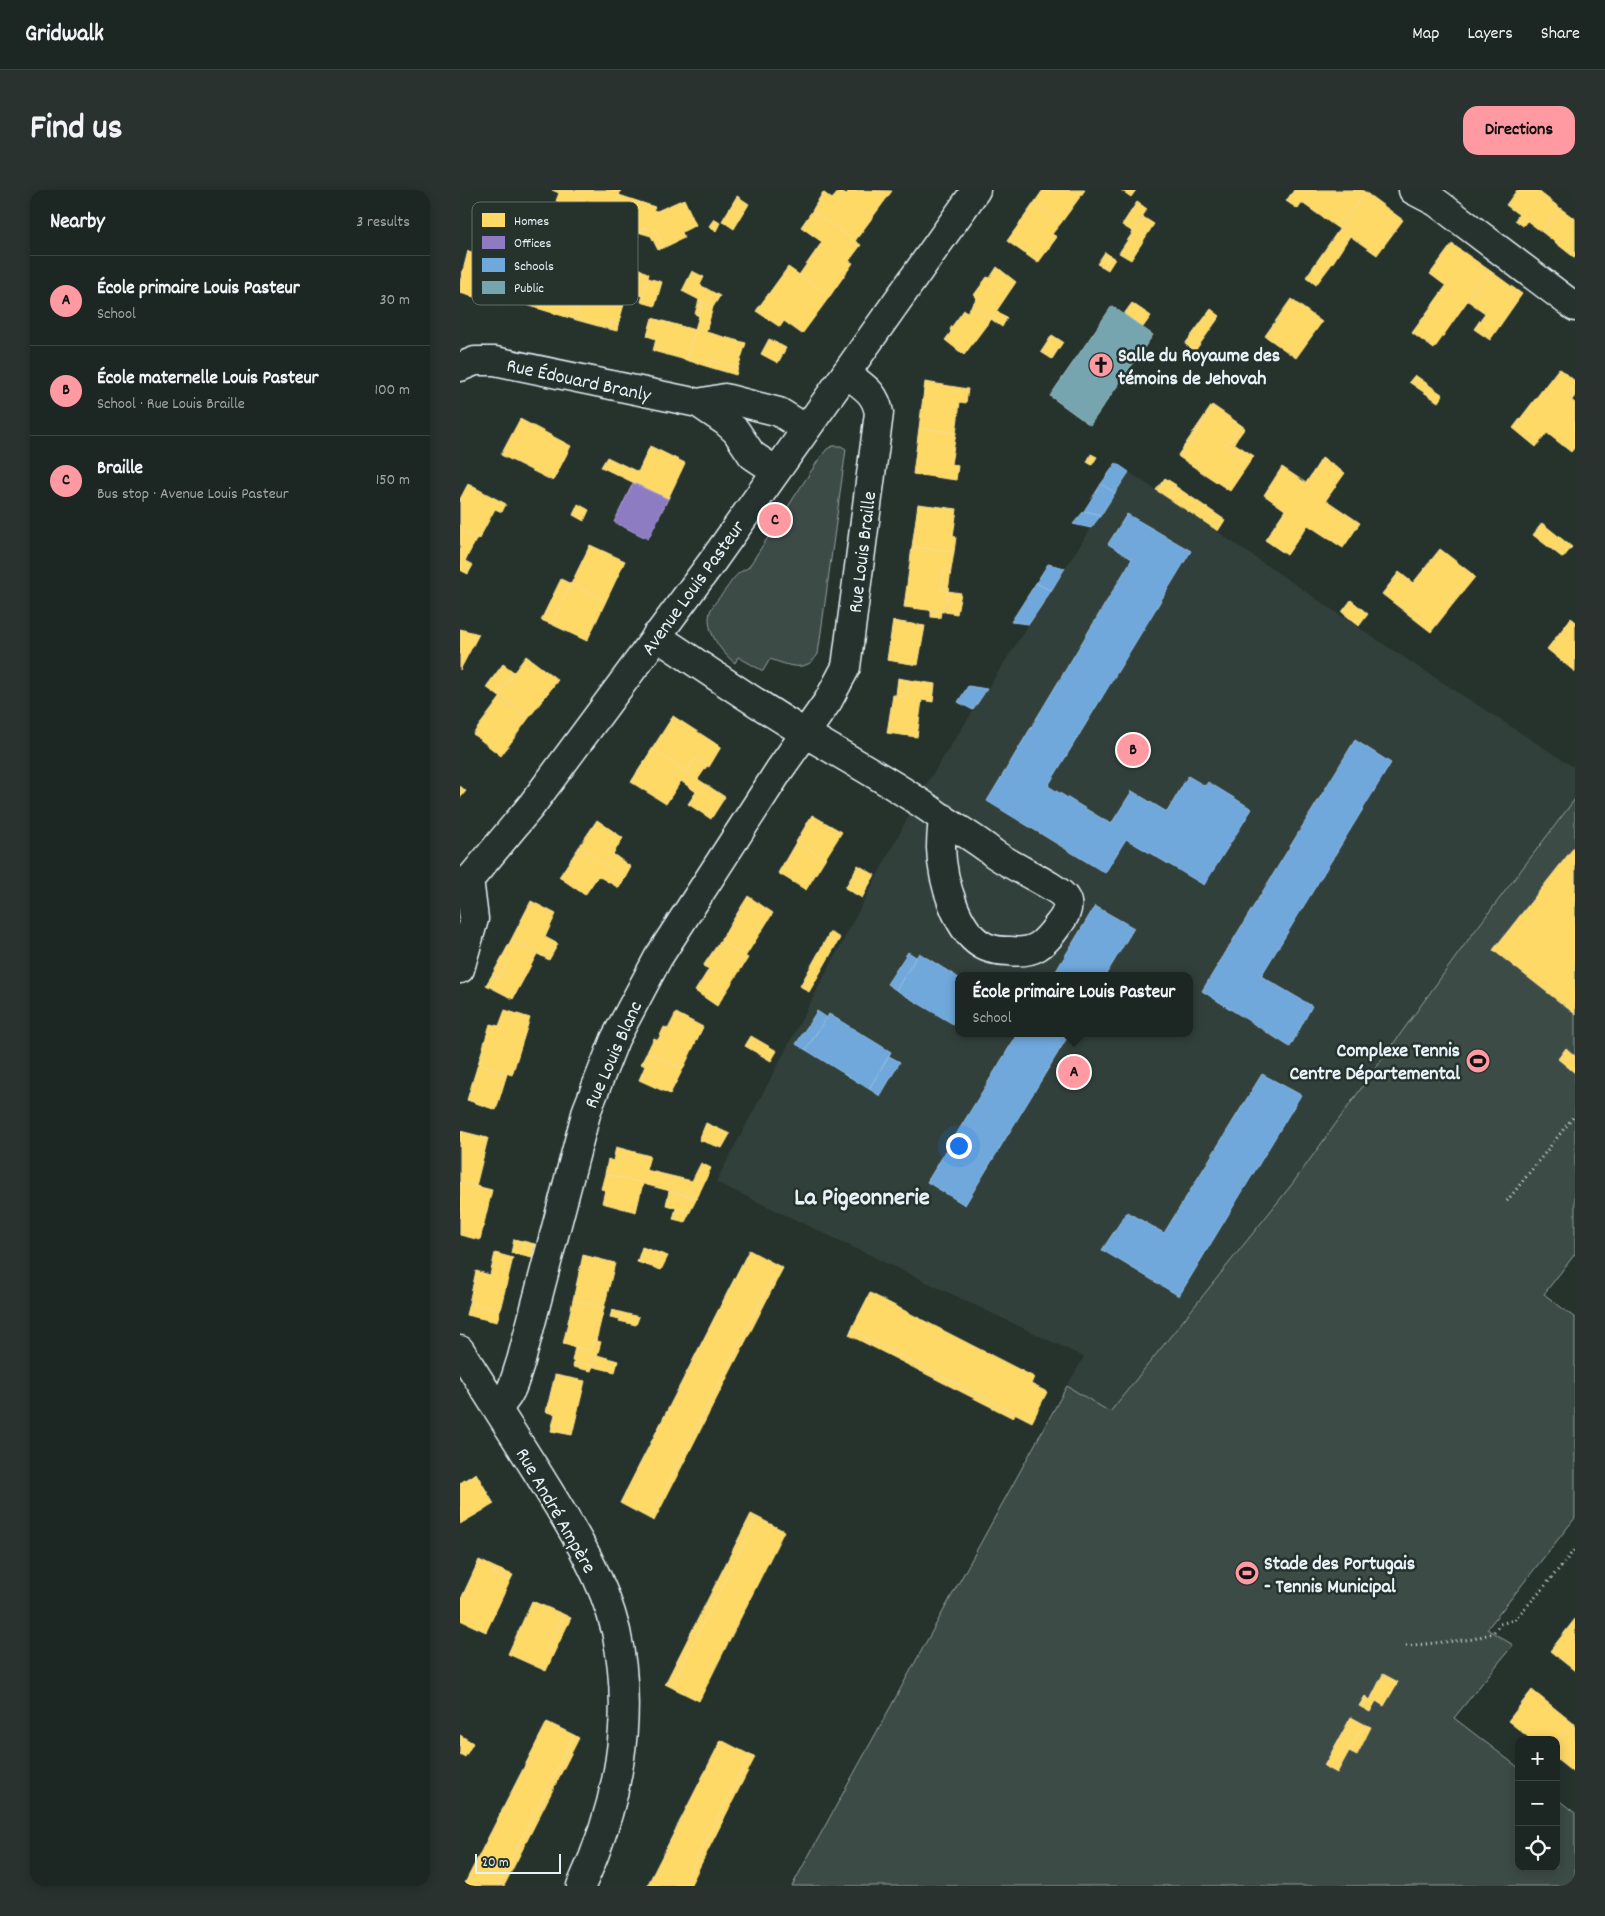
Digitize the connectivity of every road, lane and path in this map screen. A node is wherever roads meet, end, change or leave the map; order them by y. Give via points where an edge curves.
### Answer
1 (976, 190) edge
2 (1413, 190) edge
3 (1575, 306) edge
4 (460, 367) edge
5 (846, 373) junction
6 (698, 404) junction
7 (805, 428) junction
8 (776, 471) junction
9 (656, 636) junction
10 (806, 734) junction
11 (943, 818) junction
12 (463, 885) edge
13 (460, 969) edge
14 (1575, 1115) edge
15 (1507, 1201) dead end
16 (460, 1350) edge
17 (497, 1407) junction
18 (1575, 1549) edge
19 (1406, 1646) dead end
20 (581, 1886) edge

1 - 5 street, Avenue Louis Pasteur
2 - 3 street via 1444,208
4 - 6 street, Rue Édouard Branly via 475,361 495,361
5 - 7 street, Avenue Louis Pasteur
5 - 10 street, Rue Louis Braille via 869,391 876,400 879,413 846,668
6 - 7 street, Rue Édouard Branly via 725,398 779,412
6 - 8 street, Rue Édouard Branly via 726,422 752,455
7 - 8 street, Avenue Louis Pasteur
8 - 9 street, Avenue Louis Pasteur
9 - 10 street
9 - 12 street, Avenue Louis Pasteur via 531,806
10 - 11 street via 924,803
10 - 17 street, Rue Louis Blanc via 658,958 615,1039 587,1110 522,1361 510,1392
11 - 11 street via 941,848 944,874 958,917 973,938 1000,951 1030,951 1042,945 1065,916 1065,897 1000,858
12 - 13 street via 474,919
14 - 15 path
16 - 17 street, Rue André Ampère
17 - 20 street, Rue André Ampère via 586,1554 616,1632 623,1676 621,1755 606,1823
18 - 19 path via 1514,1620 1500,1624 1493,1632 1473,1640

